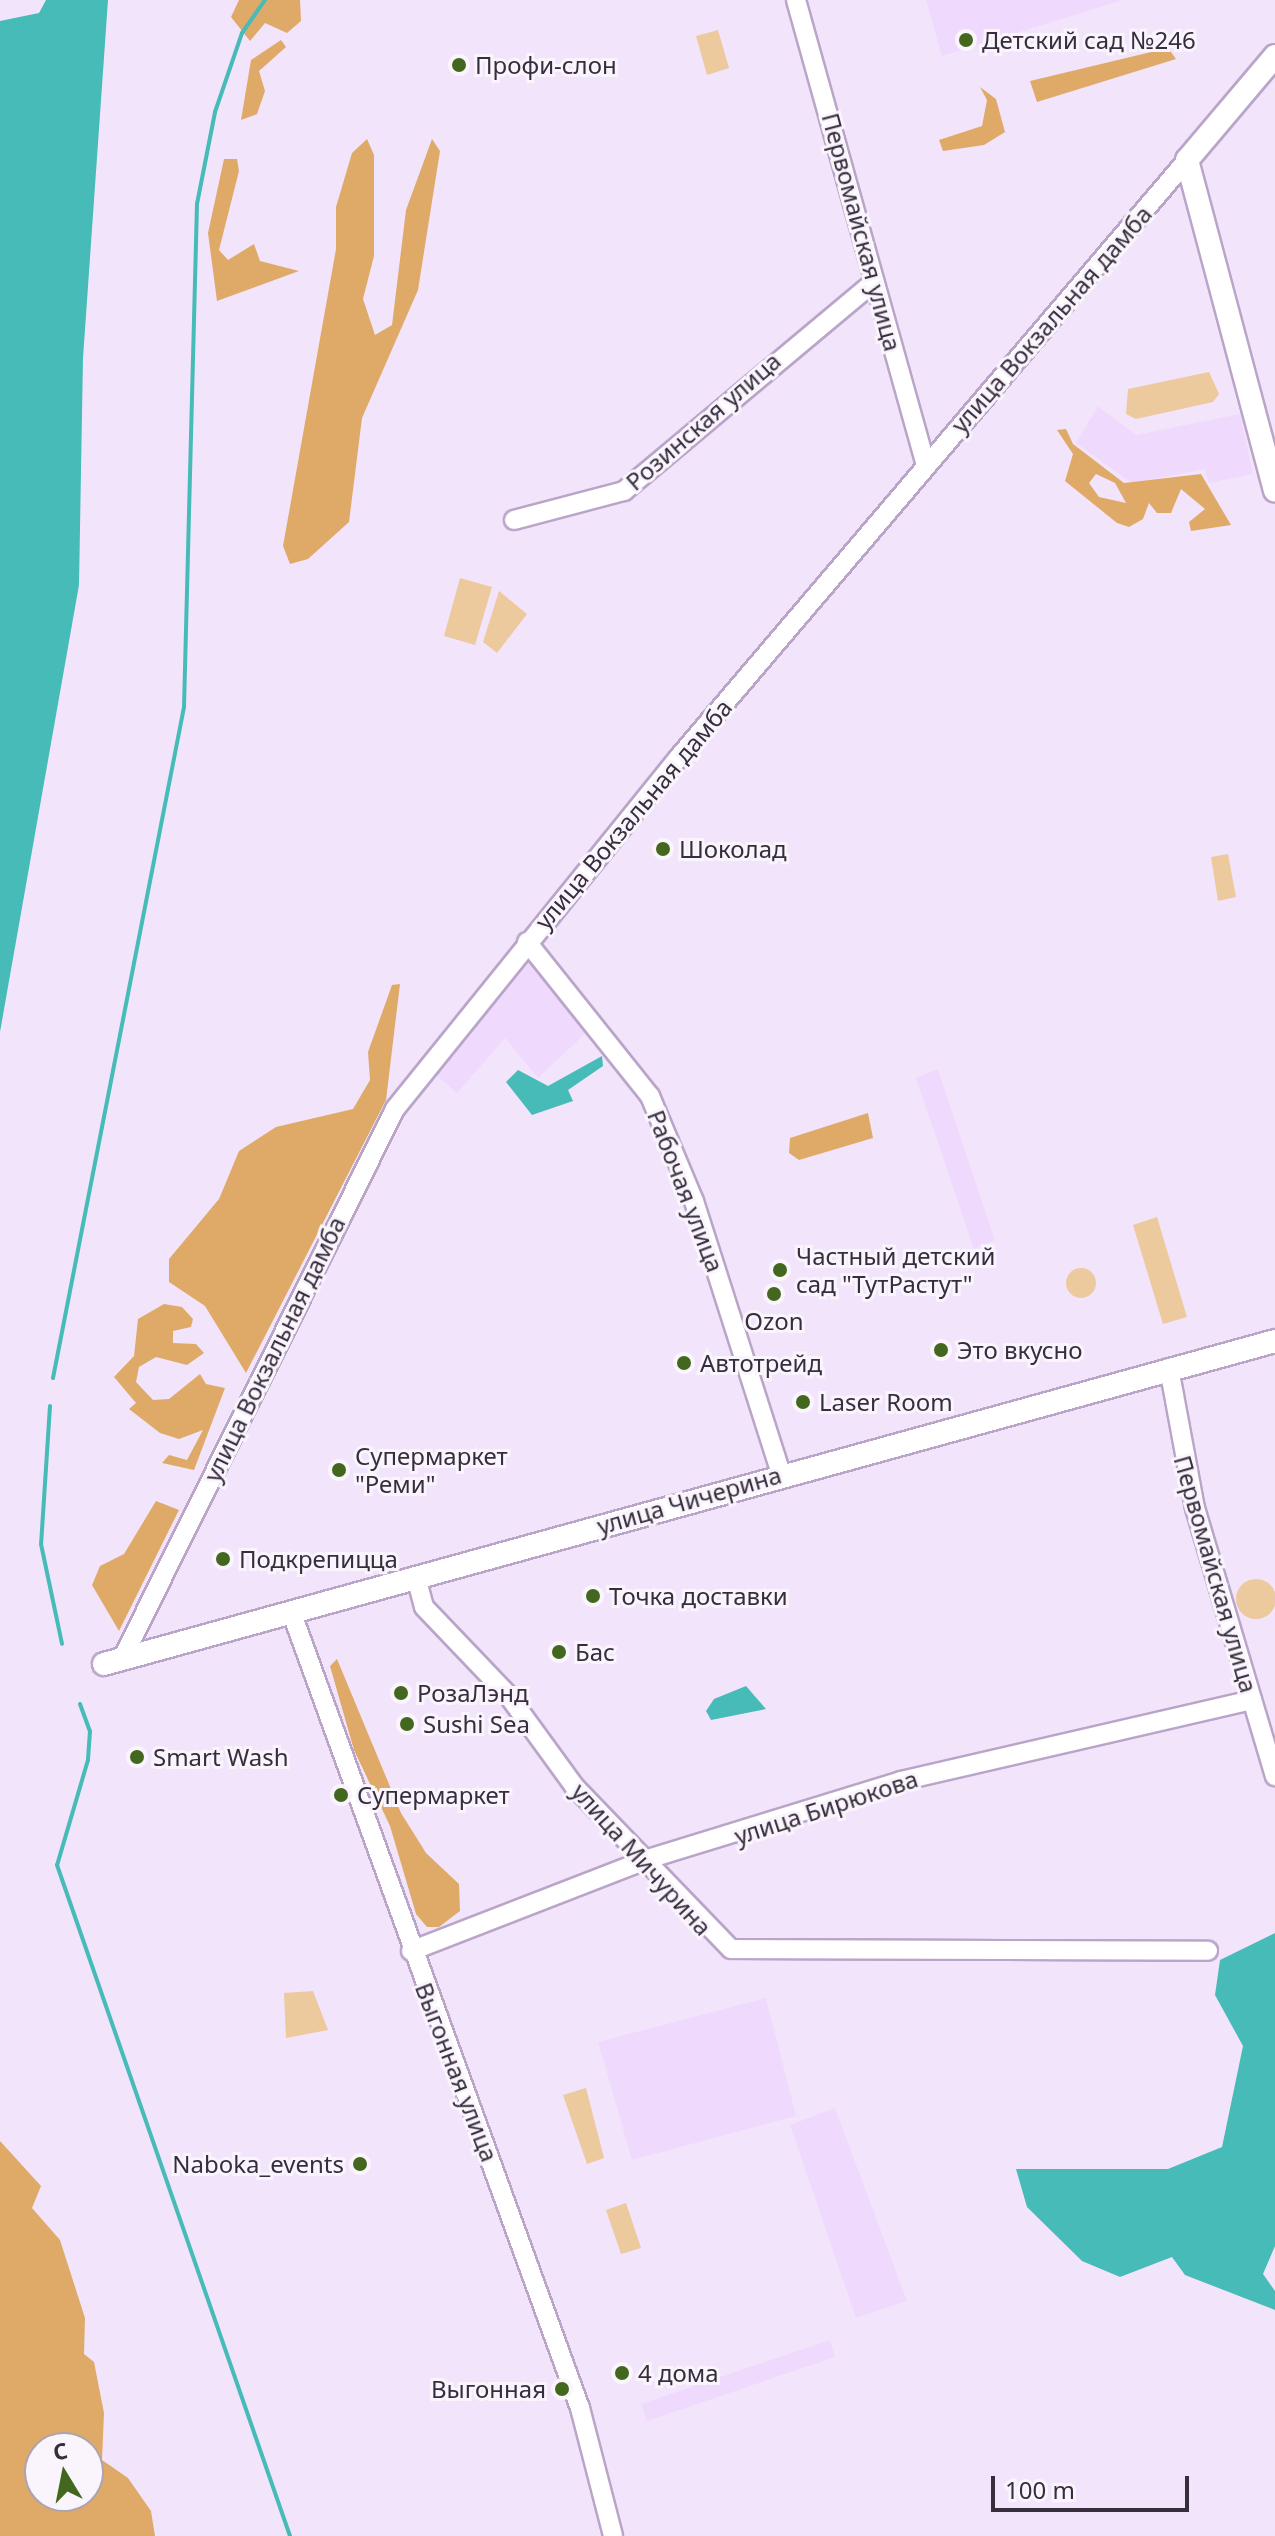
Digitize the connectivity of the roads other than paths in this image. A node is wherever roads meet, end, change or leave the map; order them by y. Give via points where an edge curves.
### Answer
1 (796, 0) edge
2 (1275, 56) edge
3 (1187, 160) junction
4 (874, 282) junction
5 (926, 465) junction
6 (1275, 490) edge
7 (514, 520) dead end
8 (527, 942) junction
9 (1275, 1341) edge
10 (1169, 1368) junction
11 (781, 1474) junction
12 (416, 1577) junction
13 (291, 1611) junction
14 (113, 1662) joint
15 (1252, 1700) junction
16 (1275, 1776) edge
17 (648, 1859) junction
18 (411, 1951) junction
19 (1208, 1951) dead end
20 (613, 2536) edge

1 - 4 street, Первомайская улица
2 - 3 main road, улица Вокзальная дамба
3 - 5 street, улица Вокзальная дамба
3 - 6 main road
4 - 5 street, Первомайская улица
4 - 7 street, Розинская улица via 624,491
5 - 8 street, улица Вокзальная дамба
8 - 11 street, Рабочая улица via 650,1096 694,1201
8 - 14 street, улица Вокзальная дамба via 395,1109
9 - 10 main road, улица Чичерина
10 - 11 main road, улица Чичерина
10 - 15 street, Первомайская улица via 1182,1458
11 - 12 main road, улица Чичерина
12 - 13 main road, улица Чичерина
12 - 17 street, улица Мичурина via 424,1607 508,1695 574,1786
13 - 14 main road, улица Чичерина
13 - 18 street, Выгонная улица
15 - 16 street, Первомайская улица
15 - 17 street, улица Бирюкова via 914,1777
17 - 18 street, улица Бирюкова
17 - 19 street, улица Мичурина via 697,1921 731,1949
18 - 20 street, Выгонная улица via 580,2408

